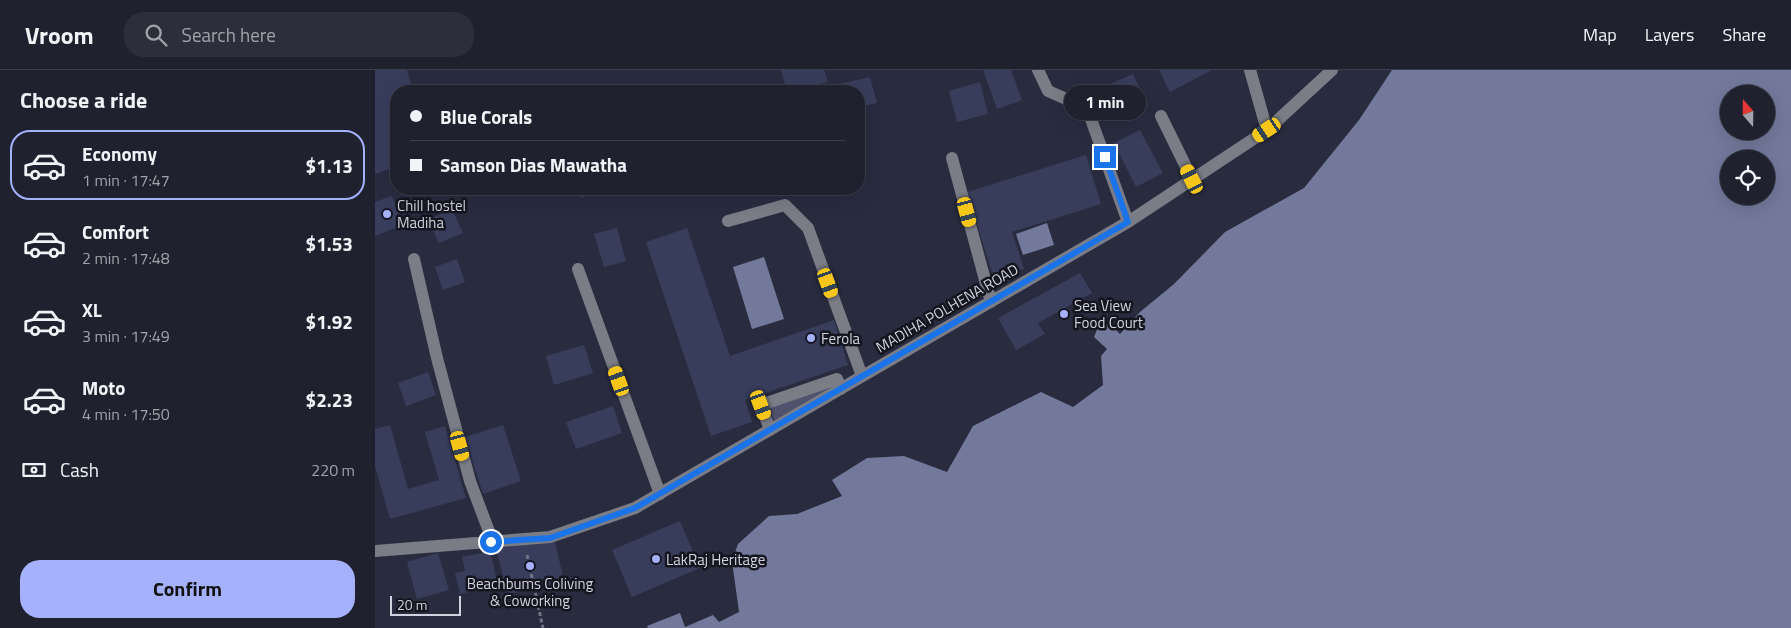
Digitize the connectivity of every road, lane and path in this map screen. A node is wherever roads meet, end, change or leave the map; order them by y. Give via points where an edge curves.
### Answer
1 (1038, 70) edge
2 (1250, 70) edge
3 (1332, 70) edge
4 (1161, 116) dead end
5 (1267, 130) junction
6 (952, 158) dead end
7 (1192, 179) junction
8 (728, 221) dead end
9 (1128, 222) junction
10 (414, 259) dead end
11 (578, 269) dead end
12 (991, 302) junction
13 (862, 376) junction
14 (841, 389) junction
15 (770, 430) junction
16 (660, 494) junction
17 (523, 540) junction
18 (493, 542) junction
19 (375, 551) edge
20 (543, 628) edge

1 - 9 street via 1048,91 1087,108
2 - 5 street
3 - 5 street, MADIHA POLHENA ROAD
4 - 7 street
5 - 7 street, MADIHA POLHENA ROAD
6 - 12 street
7 - 9 street, MADIHA POLHENA ROAD
8 - 13 street via 785,205 808,228
9 - 12 street, MADIHA POLHENA ROAD
10 - 18 street via 470,481
11 - 16 street
12 - 13 street, MADIHA POLHENA ROAD
13 - 14 street, MADIHA POLHENA ROAD
14 - 15 street, MADIHA POLHENA ROAD
14 - 15 street via 837,379 761,405
15 - 16 street, MADIHA POLHENA ROAD
16 - 17 street, MADIHA POLHENA ROAD via 635,508 550,538
17 - 18 street, MADIHA POLHENA ROAD
17 - 20 path
18 - 19 street, MADIHA POLHENA ROAD

